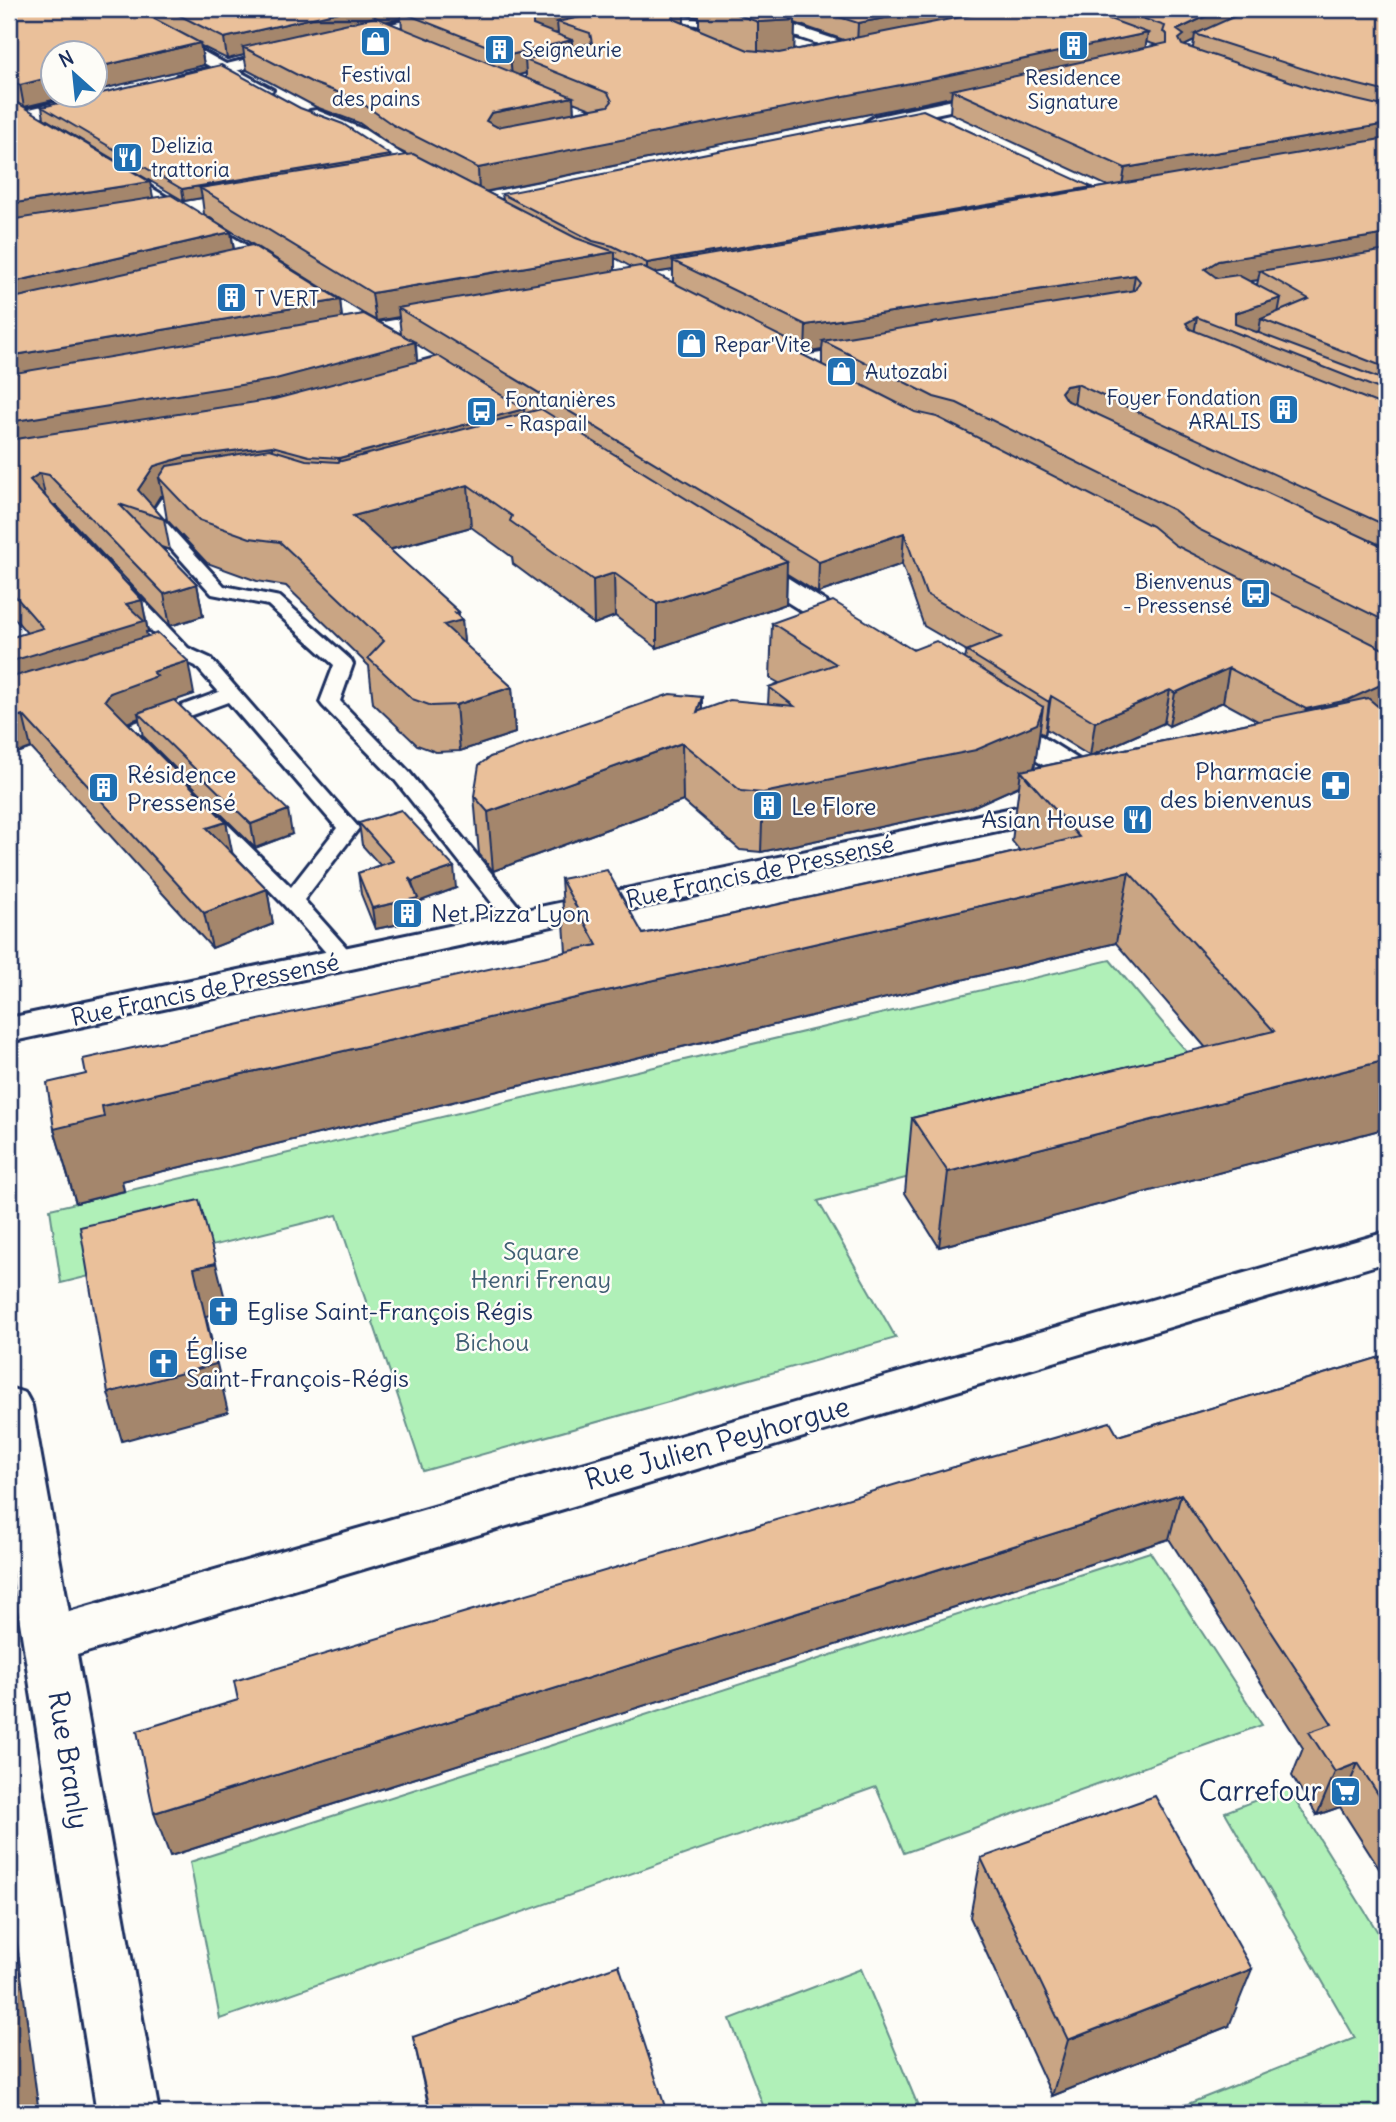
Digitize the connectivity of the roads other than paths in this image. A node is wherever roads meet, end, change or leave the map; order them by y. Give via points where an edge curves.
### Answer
1 (115, 9) edge
2 (470, 9) edge
3 (645, 22) edge
4 (709, 24) junction
5 (727, 28) junction
6 (379, 31) junction
7 (754, 37) edge
8 (683, 38) edge
9 (402, 41) edge
10 (820, 60) edge
11 (227, 69) junction
12 (165, 83) edge
13 (1017, 92) edge
14 (111, 95) edge
15 (925, 111) junction
16 (14, 114) edge
17 (857, 125) edge
18 (953, 125) edge
19 (55, 134) edge
20 (89, 155) edge
21 (417, 171) junction
22 (389, 176) edge
23 (444, 185) edge
24 (215, 205) edge
25 (180, 211) junction
26 (152, 215) edge
27 (260, 261) junction
28 (230, 268) edge
29 (302, 288) edge
30 (475, 313) edge
31 (344, 315) edge
32 (371, 332) junction
33 (313, 342) edge
34 (894, 347) edge
35 (405, 350) edge
36 (827, 384) edge
37 (215, 491) edge
38 (724, 550) edge
39 (105, 571) edge
40 (876, 646) edge
41 (181, 652) junction
42 (155, 660) edge
43 (232, 694) junction
44 (970, 705) edge
45 (154, 762) edge
46 (194, 802) edge
47 (292, 900) junction
48 (519, 922) junction
49 (345, 960) junction
50 (9, 1030) edge
51 (1387, 1247) edge
52 (9, 1406) edge
53 (48, 1641) junction
54 (128, 2113) edge

1 - 11 street
2 - 6 street
3 - 4 lane via 673,19
4 - 5 lane
4 - 8 street
5 - 7 lane
5 - 10 street via 765,21 864,51
6 - 9 street
6 - 11 street
11 - 12 street
11 - 21 street via 337,123
13 - 15 street
14 - 16 street
15 - 17 street
15 - 18 street
16 - 19 street
20 - 25 street
21 - 22 street
21 - 23 street
24 - 25 street
25 - 26 street
25 - 27 street
27 - 28 street
27 - 29 street
30 - 32 street
31 - 32 street
32 - 33 street
32 - 35 street
34 - 36 street via 790,359
37 - 48 lane via 167,502 155,520 218,590 274,601 344,664 330,702 402,776
38 - 40 street
39 - 41 lane
41 - 42 lane
41 - 43 lane via 203,662
43 - 45 lane via 125,733
43 - 47 lane via 348,828
44 - 48 street, Rue Francis de Pressensé via 1128,793
46 - 47 lane
47 - 49 lane
48 - 49 street, Rue Francis de Pressensé
49 - 50 street, Rue Francis de Pressensé
51 - 53 street, Rue Julien Peyhorgue
52 - 53 street, Rue Branly
53 - 54 street, Rue Branly

